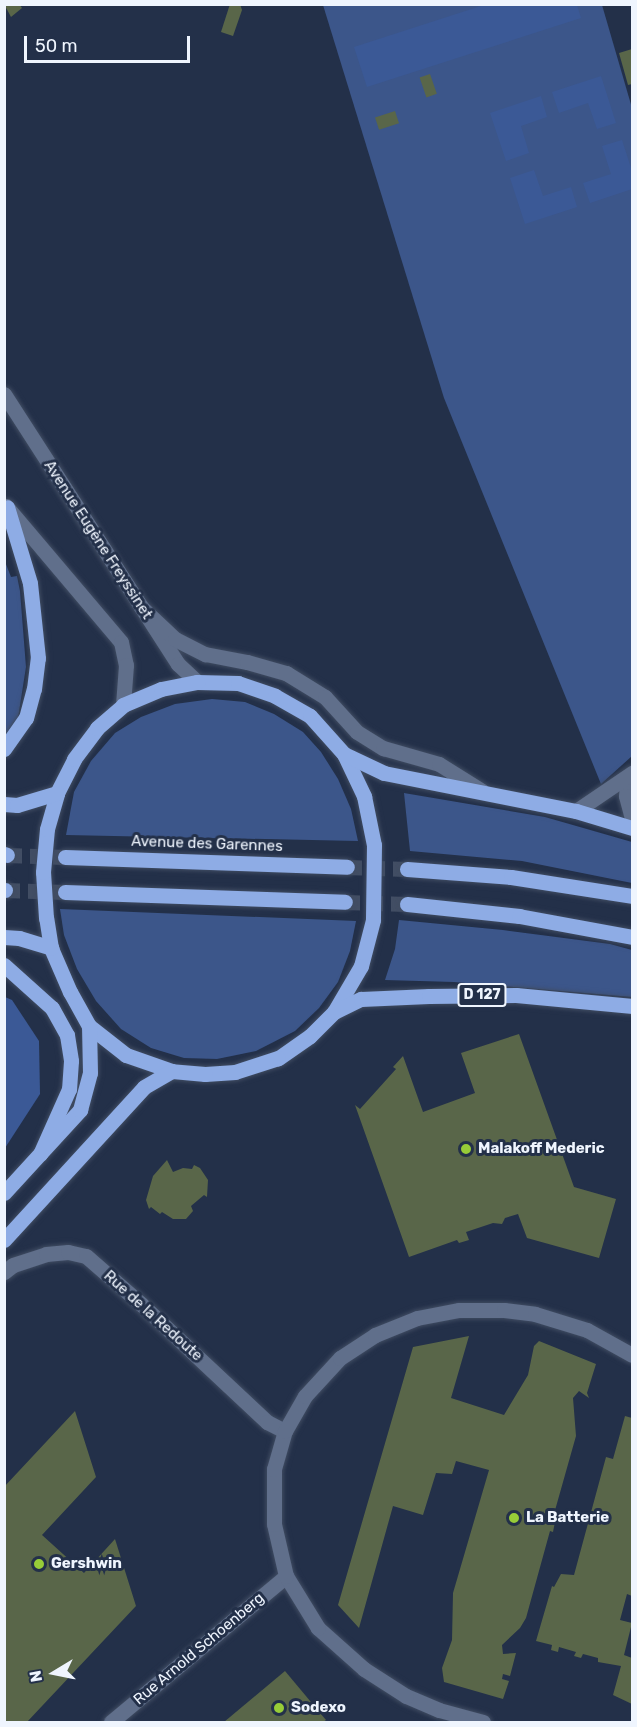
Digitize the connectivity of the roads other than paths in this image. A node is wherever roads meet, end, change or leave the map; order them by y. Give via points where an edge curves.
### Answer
1 (4, 394) edge
2 (6, 506) edge
3 (141, 607) junction
4 (197, 682) junction
5 (123, 705) junction
6 (4, 749) edge
7 (344, 754) junction
8 (630, 776) edge
9 (482, 791) junction
10 (57, 793) junction
11 (4, 804) edge
12 (576, 811) junction
13 (633, 818) edge
14 (633, 828) edge
15 (65, 857) tunnel mouth
16 (347, 867) tunnel mouth
17 (407, 869) tunnel mouth
18 (65, 892) tunnel mouth
19 (633, 896) edge
20 (345, 902) tunnel mouth
21 (407, 904) tunnel mouth
22 (4, 937) edge
23 (633, 937) edge
24 (51, 948) junction
25 (4, 965) edge
26 (633, 1006) edge
27 (334, 1012) junction
28 (89, 1026) junction
29 (172, 1071) junction
30 (40, 1154) junction
31 (4, 1193) edge
32 (4, 1239) edge
33 (4, 1272) edge
34 (633, 1355) edge
35 (285, 1431) junction
36 (286, 1576) junction
37 (111, 1722) edge
38 (483, 1722) edge

1 - 3 street, Avenue Eugène Freyssinet
2 - 5 street via 121,642 126,665
2 - 6 main road via 30,583 38,658 26,718
3 - 4 street, Avenue Eugène Freyssinet via 178,664
3 - 9 street via 175,639 205,654 286,673 325,697 357,732 383,748 439,764
4 - 5 main road via 161,689
4 - 7 main road via 238,683 275,696 310,716
5 - 10 main road via 97,728 74,759
7 - 9 main road via 384,773
7 - 27 main road via 364,796 375,845 373,920 361,966
8 - 12 street
8 - 13 street via 626,796
9 - 12 main road
10 - 11 main road via 17,805
10 - 24 main road via 47,829 43,872
12 - 14 main road
15 - 16 main road, Avenue des Garennes
17 - 19 main road via 511,877
18 - 20 main road
21 - 23 main road via 519,916
22 - 24 main road
24 - 28 main road
25 - 30 main road via 51,1008 66,1035 71,1062 69,1089
26 - 27 main road, D 127 via 516,995 429,996 362,999
27 - 29 main road via 310,1036 278,1058 235,1072
28 - 29 main road via 126,1055
28 - 30 main road via 90,1073 80,1110
29 - 32 main road via 144,1087
30 - 31 main road
33 - 35 street, Rue de la Redoute via 46,1254 68,1252 86,1256 267,1422
34 - 35 street via 587,1330 535,1314 459,1310 417,1318 375,1335 340,1358 305,1396
35 - 36 street via 274,1469 274,1513
36 - 37 street, Rue Arnold Schoenberg
36 - 38 street via 318,1628 364,1668 406,1696

